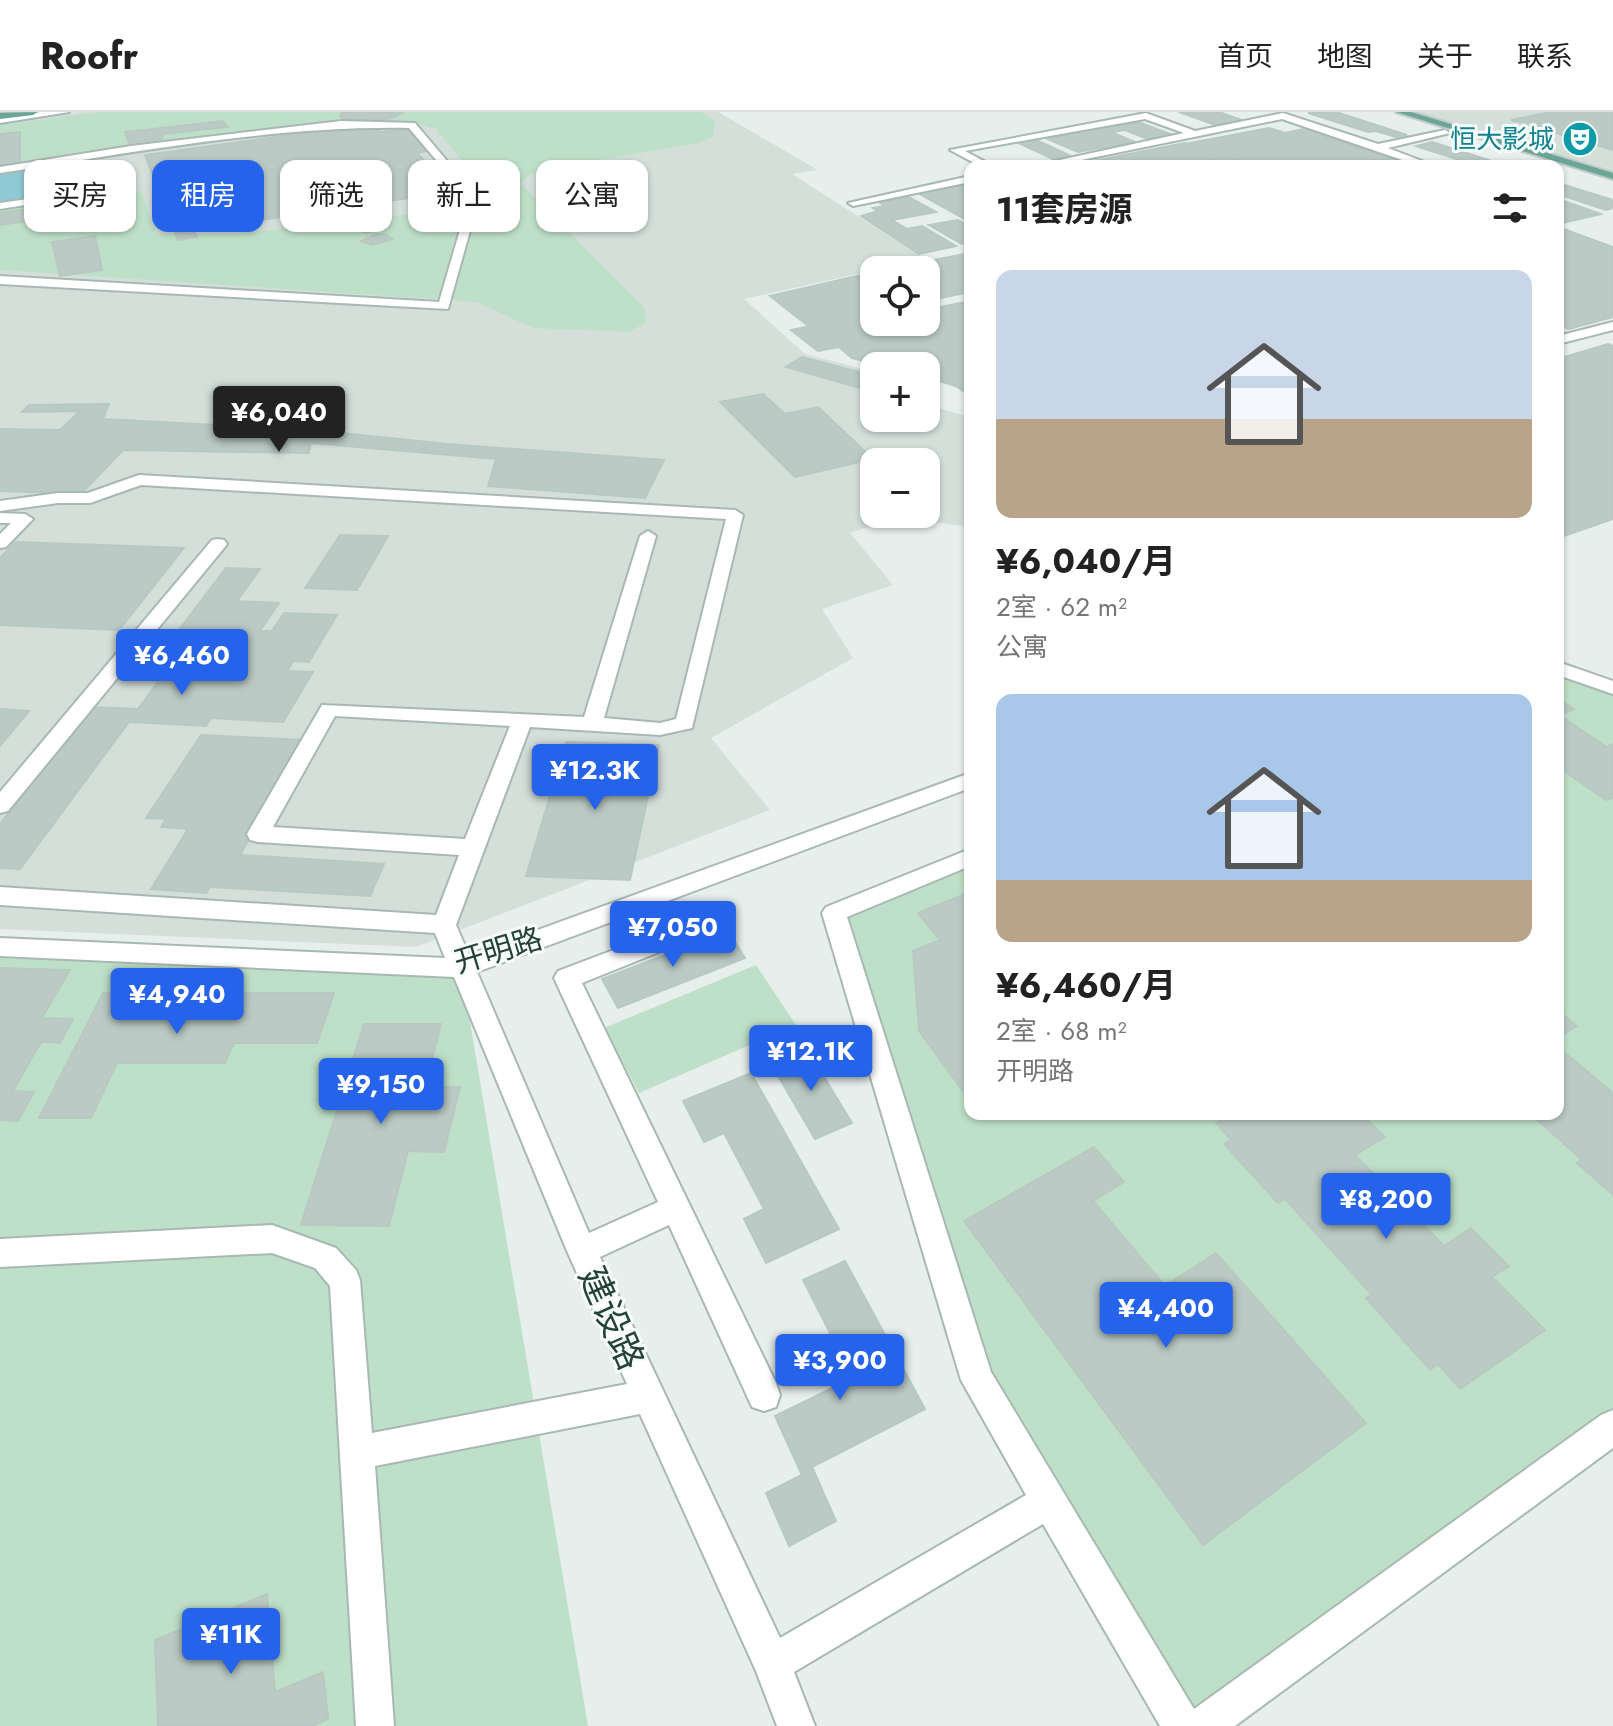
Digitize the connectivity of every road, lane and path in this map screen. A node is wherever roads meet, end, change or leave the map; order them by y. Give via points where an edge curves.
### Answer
1 (33, 112) edge
2 (64, 112) edge
3 (1228, 112) edge
4 (1295, 112) edge
5 (1396, 114) edge
6 (1283, 116) junction
7 (0, 118) edge
8 (1256, 122) junction
9 (1445, 133) junction
10 (1194, 134) junction
11 (1377, 147) junction
12 (67, 160) edge
13 (976, 160) edge
14 (1066, 160) edge
15 (1413, 160) edge
16 (1532, 160) edge
17 (1557, 160) edge
18 (1564, 162) edge
19 (24, 167) edge
20 (0, 170) edge
21 (1564, 170) edge
22 (1613, 176) edge
23 (964, 180) edge
24 (1613, 185) edge
25 (24, 202) edge
26 (853, 203) dead end
27 (0, 206) edge
28 (0, 280) edge
29 (1613, 326) edge
30 (1564, 338) edge
31 (0, 506) edge
32 (0, 518) edge
33 (648, 536) dead end
34 (0, 543) edge
35 (218, 544) dead end
36 (1564, 670) edge
37 (1613, 688) edge
38 (522, 720) junction
39 (592, 724) junction
40 (964, 782) edge
41 (0, 806) edge
42 (474, 848) junction
43 (964, 859) edge
44 (0, 896) edge
45 (716, 920) dead end
46 (444, 925) junction
47 (0, 947) edge
48 (461, 968) junction
49 (676, 1208) junction
50 (582, 1251) junction
51 (0, 1253) edge
52 (764, 1395) dead end
53 (648, 1396) junction
54 (1613, 1427) edge
55 (357, 1453) junction
56 (1049, 1501) junction
57 (772, 1664) junction
58 (375, 1726) edge
59 (796, 1726) edge
60 (1182, 1726) edge
61 (1203, 1726) edge

1 - 7 main road
2 - 7 street
3 - 8 street
4 - 6 street
5 - 9 main road
5 - 17 main road
6 - 8 street
6 - 11 street
8 - 10 street
9 - 11 street
9 - 16 main road
10 - 13 street via 1146,116 955,150
10 - 14 street
11 - 15 street
12 - 28 street via 341,124 412,125 474,199 444,306
18 - 22 main road
19 - 20 street
21 - 24 main road
23 - 26 street
25 - 27 street
29 - 30 street
31 - 39 street via 90,498 139,480 735,515 685,723 660,729
32 - 34 street via 25,519
33 - 39 street
35 - 41 street
36 - 37 street
38 - 39 street
38 - 42 street
38 - 42 street via 329,709 258,834
40 - 48 street, 开明路
42 - 46 street
43 - 56 street via 834,913 977,1380
44 - 46 street
45 - 49 street via 567,978
46 - 48 street, 建设路
47 - 48 street, 开明路
48 - 50 street, 建设路
49 - 50 street
49 - 52 street
50 - 53 street, 建设路
51 - 55 street via 272,1239 325,1258 345,1280
53 - 55 street
53 - 57 street, 建设路
54 - 61 street
55 - 58 street
56 - 57 street
56 - 60 street
57 - 59 street, 建设路

